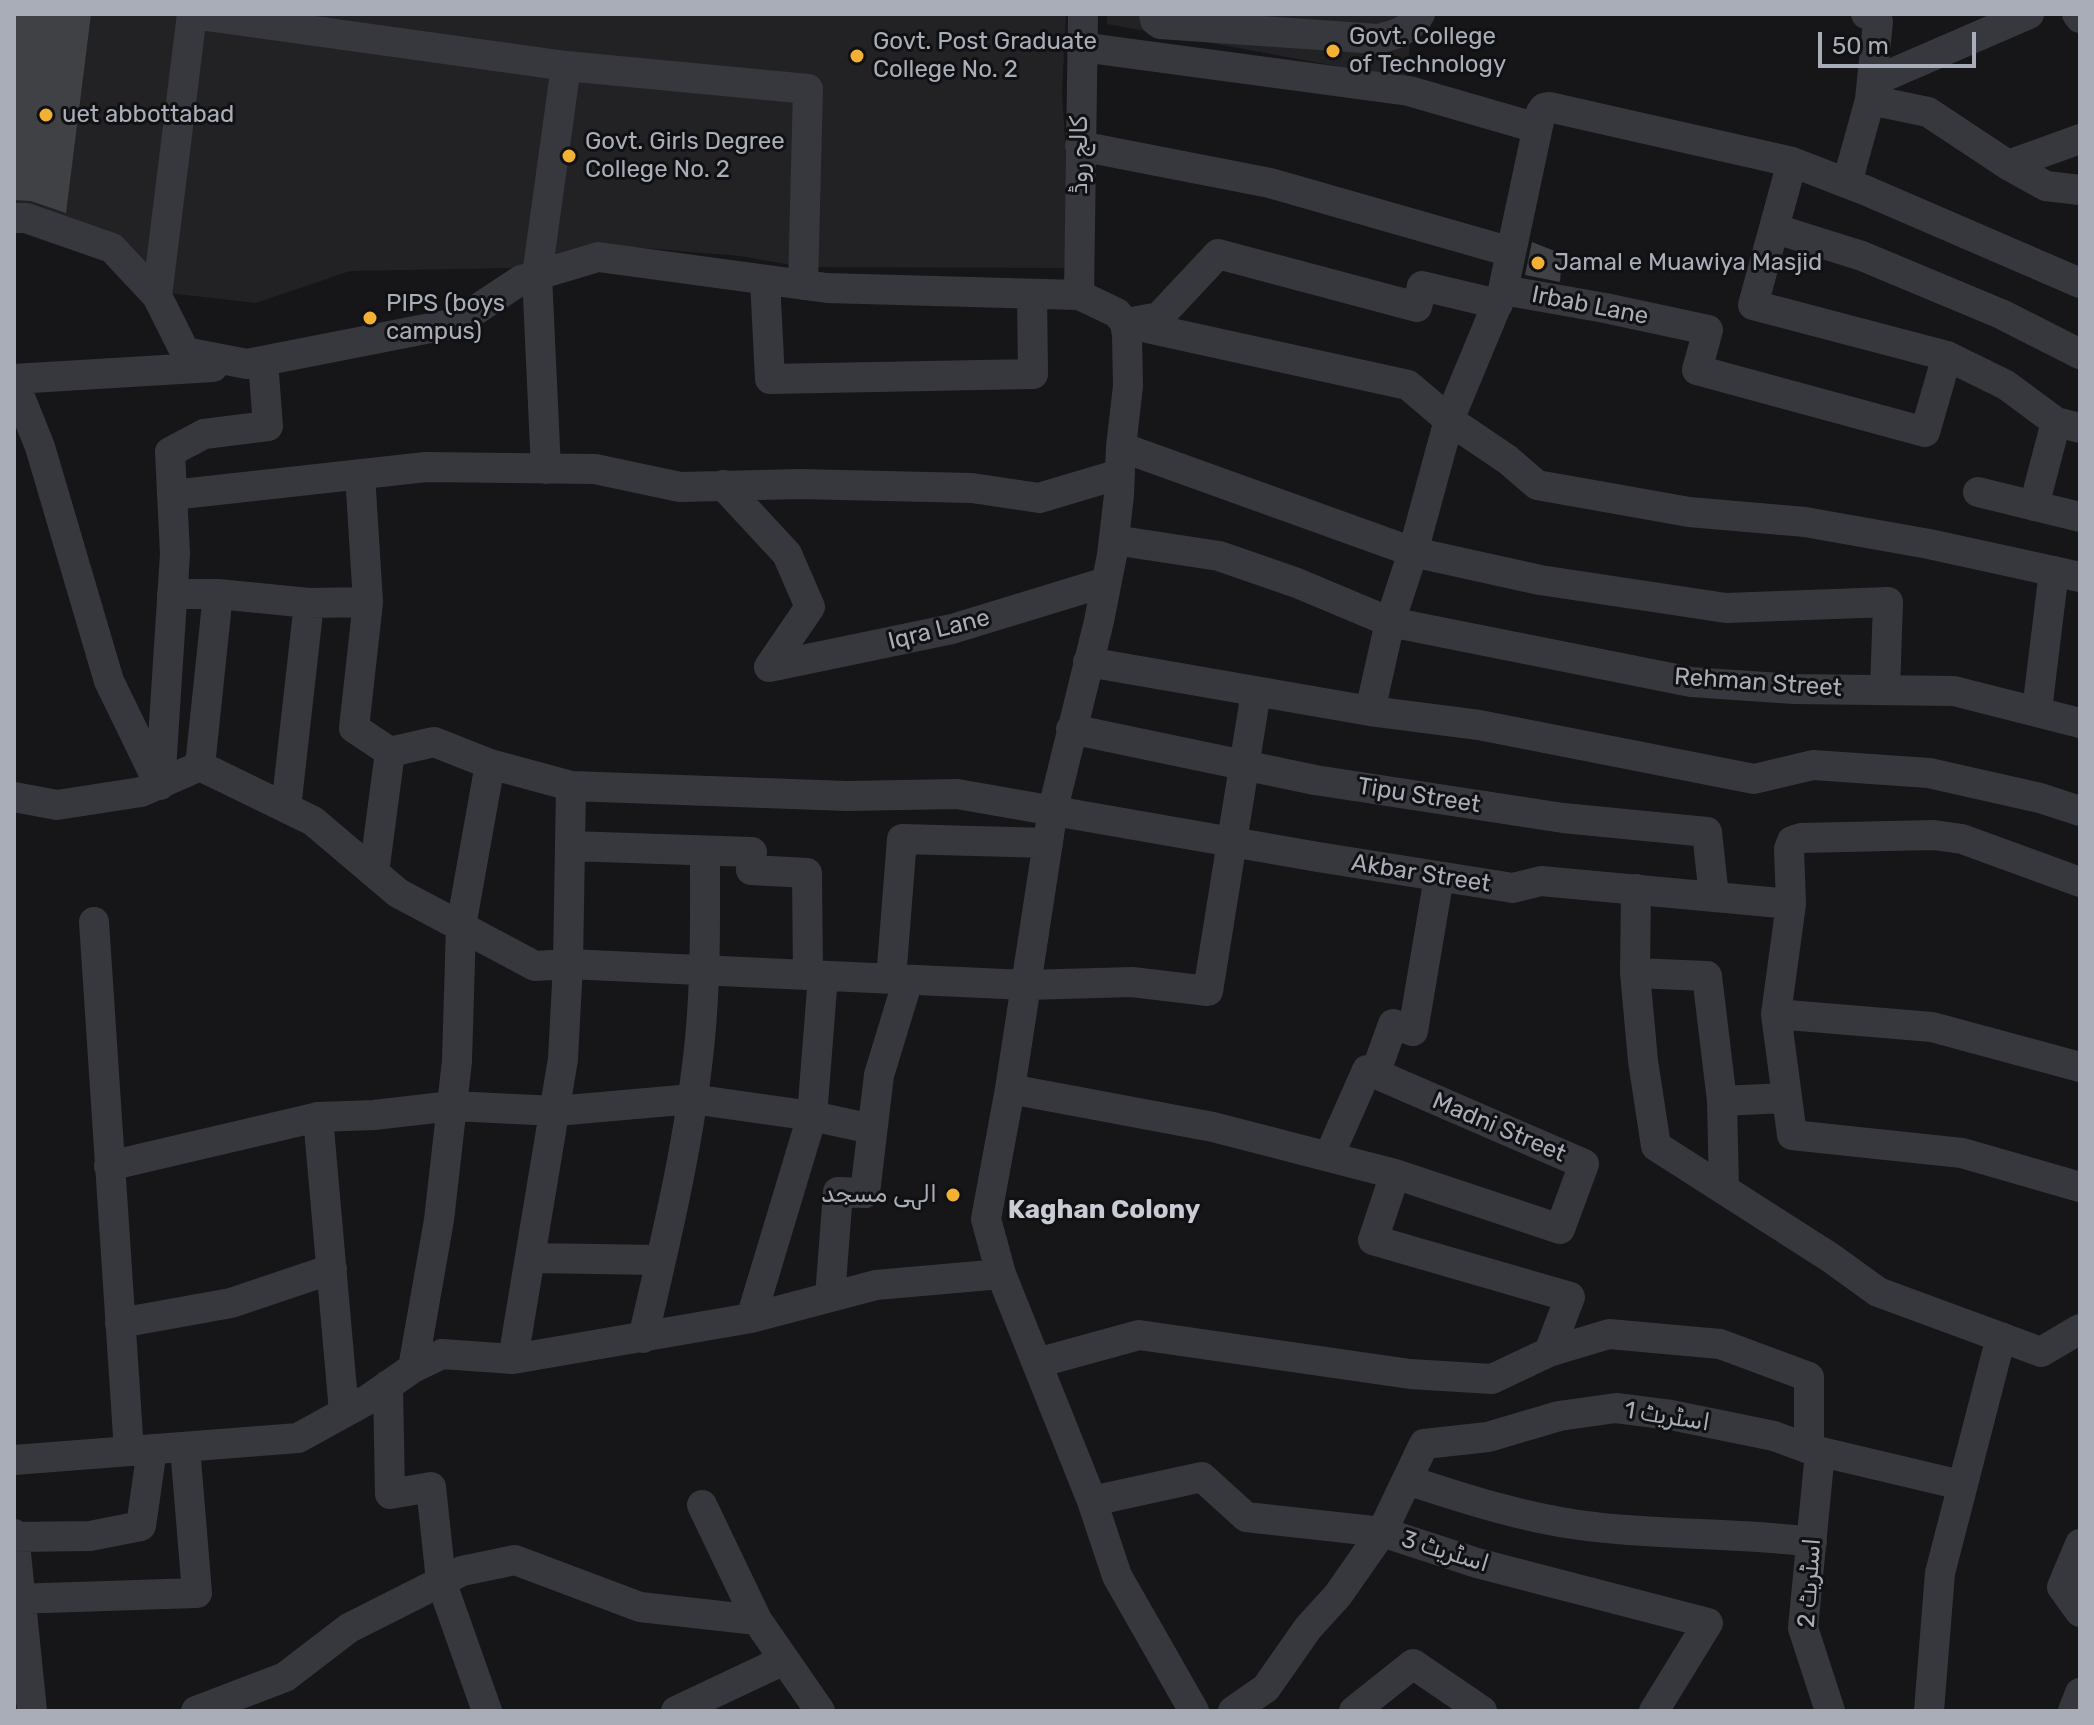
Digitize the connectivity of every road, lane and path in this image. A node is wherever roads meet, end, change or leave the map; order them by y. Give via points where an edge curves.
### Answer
1 (1083, 14) edge
2 (1154, 14) edge
3 (1420, 14) edge
4 (1866, 14) edge
5 (2029, 14) edge
6 (353, 25) edge
7 (1081, 47) junction
8 (566, 66) junction
9 (1871, 91) junction
10 (1537, 128) junction
11 (2080, 139) edge
12 (1080, 146) junction
13 (1792, 162) junction
14 (2008, 165) junction
15 (1847, 183) junction
16 (2080, 190) edge
17 (14, 218) edge
18 (1776, 229) junction
19 (1511, 252) junction
20 (537, 275) junction
21 (765, 280) junction
22 (2080, 283) edge
23 (803, 285) junction
24 (1032, 294) junction
25 (1079, 295) junction
26 (157, 296) junction
27 (1500, 297) junction
28 (1125, 323) junction
29 (2080, 354) edge
30 (1947, 356) junction
31 (255, 363) junction
32 (14, 381) edge
33 (1449, 420) junction
34 (2068, 425) edge
35 (1120, 460) junction
36 (546, 469) junction
37 (360, 474) junction
38 (723, 485) junction
39 (1978, 492) dead end
40 (172, 495) junction
41 (2034, 506) junction
42 (2080, 517) edge
43 (1114, 540) junction
44 (1413, 552) junction
45 (2067, 574) edge
46 (1106, 582) junction
47 (172, 594) junction
48 (218, 594) junction
49 (368, 602) junction
50 (309, 603) junction
51 (1390, 622) junction
52 (1088, 662) junction
53 (1885, 690) junction
54 (1256, 692) junction
55 (2037, 710) junction
56 (1370, 711) junction
57 (2080, 723) edge
58 (1071, 729) junction
59 (390, 752) junction
60 (490, 764) junction
61 (1244, 765) junction
62 (200, 766) junction
63 (160, 785) junction
64 (571, 786) junction
65 (14, 797) edge
66 (286, 808) junction
67 (1053, 809) junction
68 (2080, 811) edge
69 (1232, 842) junction
70 (1048, 843) junction
71 (570, 846) junction
72 (705, 851) junction
73 (374, 873) junction
74 (1439, 877) junction
75 (2080, 882) edge
76 (1636, 889) junction
77 (1714, 897) junction
78 (1791, 904) junction
79 (94, 922) dead end
80 (461, 926) junction
81 (568, 964) junction
82 (705, 971) junction
83 (1635, 973) junction
84 (815, 976) junction
85 (899, 980) junction
86 (1026, 985) junction
87 (1776, 1014) junction
88 (2080, 1067) edge
89 (1375, 1074) junction
90 (1010, 1089) junction
91 (1785, 1098) junction
92 (692, 1099) junction
93 (1722, 1101) junction
94 (452, 1106) junction
95 (556, 1111) junction
96 (812, 1116) junction
97 (318, 1117) junction
98 (872, 1129) junction
99 (1329, 1156) junction
100 (109, 1166) junction
101 (1395, 1174) junction
102 (2080, 1187) edge
103 (1724, 1189) junction
104 (530, 1258) junction
105 (661, 1260) junction
106 (332, 1269) junction
107 (1001, 1274) junction
108 (830, 1297) junction
109 (751, 1318) junction
110 (120, 1323) junction
111 (2080, 1329) edge
112 (2001, 1337) junction
113 (643, 1338) junction
114 (1549, 1352) junction
115 (513, 1359) junction
116 (1037, 1363) junction
117 (413, 1368) junction
118 (388, 1385) junction
119 (344, 1412) junction
120 (185, 1447) junction
121 (141, 1450) junction
122 (1815, 1450) junction
123 (14, 1460) edge
124 (1407, 1480) junction
125 (1961, 1485) junction
126 (1092, 1501) junction
127 (702, 1505) dead end
128 (1382, 1532) junction
129 (14, 1536) edge
130 (1812, 1542) junction
131 (2080, 1544) edge
132 (441, 1581) junction
133 (2071, 1585) edge
134 (17, 1598) edge
135 (2080, 1612) edge
136 (757, 1620) junction
137 (784, 1660) junction
138 (2080, 1693) edge
139 (32, 1711) edge
140 (196, 1711) edge
141 (487, 1711) edge
142 (676, 1711) edge
143 (820, 1711) edge
144 (1194, 1711) edge
145 (1233, 1711) edge
146 (1354, 1711) edge
147 (1482, 1711) edge
148 (1654, 1711) edge
149 (1830, 1711) edge
150 (1929, 1711) edge
151 (2073, 1711) edge

1 - 7 street, کالج روڈ
2 - 3 street via 1160,24 1378,39 1400,34
4 - 9 street via 1878,22
5 - 9 street
6 - 8 street
6 - 26 street via 192,14
7 - 10 street via 1409,91
7 - 12 street, کالج روڈ
8 - 20 street
8 - 23 street via 808,89
9 - 14 street via 1928,112
9 - 15 street
10 - 13 street via 1541,112 1549,107
10 - 19 street
11 - 14 street
12 - 19 street via 1270,183
12 - 25 street, کالج روڈ
13 - 15 street
13 - 18 street
14 - 16 street via 2046,186
15 - 22 street
17 - 26 street via 112,248
18 - 29 street via 1862,256 2001,314
18 - 30 street via 1753,305
19 - 27 street
20 - 21 street via 598,257
20 - 31 street via 456,323
20 - 36 street
21 - 23 street
21 - 24 street via 770,379 1033,374
23 - 24 street
24 - 25 street
25 - 28 street via 1117,313
26 - 31 street via 185,352
27 - 28 street via 1422,286 1417,307 1218,254 1159,317
27 - 30 street, Irbab Lane via 1605,308 1708,330 1697,370 1925,432
27 - 33 street, Irbab Lane
28 - 33 street via 1408,385
28 - 35 street via 1128,386
30 - 34 street via 2006,385
31 - 32 street
31 - 40 street via 268,426 204,434 170,452
32 - 63 street via 40,447 109,681
33 - 44 street, Irbab Lane
33 - 45 street via 1537,485 1689,512 1805,522
34 - 41 street
35 - 38 street via 1039,498 972,488
35 - 43 street
35 - 44 street
36 - 37 street via 426,467
36 - 38 street via 595,469 680,487
37 - 40 street
37 - 49 street
38 - 46 street, Iqra Lane via 787,554 810,607 769,667 952,629
39 - 41 street
40 - 47 street
41 - 42 street
43 - 46 street
43 - 51 street, Rehman Street via 1219,556
44 - 51 street, Irbab Lane
44 - 53 street via 1540,580 1726,608 1888,602
45 - 55 street
46 - 52 street
47 - 48 street
47 - 63 street
48 - 50 street
48 - 62 street
49 - 50 street
49 - 59 street via 354,728
50 - 66 street
51 - 53 street, Rehman Street via 1691,682
51 - 56 street, Irbab Lane
52 - 54 street
52 - 58 street
53 - 55 street, Rehman Street via 1954,691
54 - 56 street
54 - 61 street
55 - 57 street, Rehman Street
56 - 68 street via 1479,725 1754,779 1813,765 1929,773
58 - 61 street, Tipu Street
58 - 67 street
59 - 60 street, Akbar Street via 434,742
59 - 73 street
60 - 64 street, Akbar Street
60 - 80 street
61 - 69 street
61 - 77 street, Tipu Street via 1563,818 1707,832
62 - 63 street
62 - 66 street
63 - 65 street via 57,805
64 - 67 street, Akbar Street via 847,796 957,794
64 - 71 street
66 - 73 street via 313,821
67 - 69 street, Akbar Street
67 - 70 street
69 - 74 street, Akbar Street
69 - 86 street via 1208,991 1132,982
70 - 85 street via 902,839
70 - 86 street
71 - 72 street
71 - 81 street
72 - 82 street
72 - 84 street via 752,852 751,870 807,873
73 - 80 street via 398,893
74 - 76 street, Akbar Street via 1513,888 1541,881
74 - 89 street via 1413,1031 1393,1024
75 - 78 street via 1962,839 1801,838 1789,849
76 - 77 street, Akbar Street
76 - 83 street
77 - 78 street, Akbar Street
78 - 87 street
79 - 100 street
80 - 81 street via 535,966
80 - 94 street
81 - 82 street
81 - 95 street
82 - 84 street
82 - 92 street
83 - 93 street via 1707,976
83 - 103 street via 1656,1146
84 - 85 street
84 - 96 street
85 - 86 street
85 - 98 street
86 - 90 street
87 - 88 street via 1932,1027
87 - 91 street
89 - 99 street via 1367,1070
89 - 101 street, Madni Street via 1584,1164 1560,1229
90 - 99 street, Madni Street via 1213,1127
90 - 107 street via 986,1219
91 - 93 street
91 - 102 street via 1792,1135 1962,1153
92 - 95 street
92 - 96 street
92 - 105 street
93 - 103 street
94 - 95 street
94 - 97 street
94 - 117 street
95 - 104 street
96 - 98 street
96 - 109 street
97 - 100 street
97 - 106 street
98 - 108 street via 865,1193 838,1192
99 - 101 street, Madni Street
100 - 110 street
101 - 114 street via 1373,1240 1570,1297
103 - 112 street via 1878,1292
104 - 105 street
104 - 115 street
105 - 113 street
106 - 110 street via 231,1303
106 - 119 street
107 - 108 street via 876,1285
107 - 116 street
108 - 109 street
109 - 113 street
110 - 121 street
111 - 112 street via 2041,1352
112 - 125 street
113 - 115 street
114 - 116 street via 1492,1379 1410,1374 1139,1335
114 - 122 street, اسٹریٹ 2 via 1609,1334 1720,1344 1809,1377
115 - 117 street via 442,1354
116 - 126 street
117 - 118 street
118 - 119 street
118 - 132 street via 390,1494 431,1487
119 - 120 street via 298,1438
120 - 121 street
120 - 134 street via 197,1593
121 - 123 street
121 - 129 street via 141,1526 90,1536
122 - 124 street, اسٹریٹ 1 via 1774,1436 1616,1408 1559,1416 1488,1437 1424,1444
122 - 125 street, اسٹریٹ 1
122 - 130 street, اسٹریٹ 2
124 - 128 street, اسٹریٹ 1
124 - 130 street via 1525,1516 1580,1526
125 - 150 street via 1940,1573
126 - 128 street, اسٹریٹ 3 via 1202,1477 1246,1517
126 - 144 street via 1117,1576
127 - 136 street
128 - 145 street, اسٹریٹ 1 via 1266,1688
128 - 148 street, اسٹریٹ 3 via 1477,1563 1708,1623
129 - 134 street
130 - 149 street, اسٹریٹ 2 via 1803,1628
131 - 133 street
132 - 136 street via 515,1560 640,1607
132 - 140 street via 349,1628 285,1677
132 - 141 street
133 - 135 street
134 - 139 street
136 - 137 street
137 - 142 street
137 - 143 street
138 - 151 street
146 - 147 street via 1413,1664

